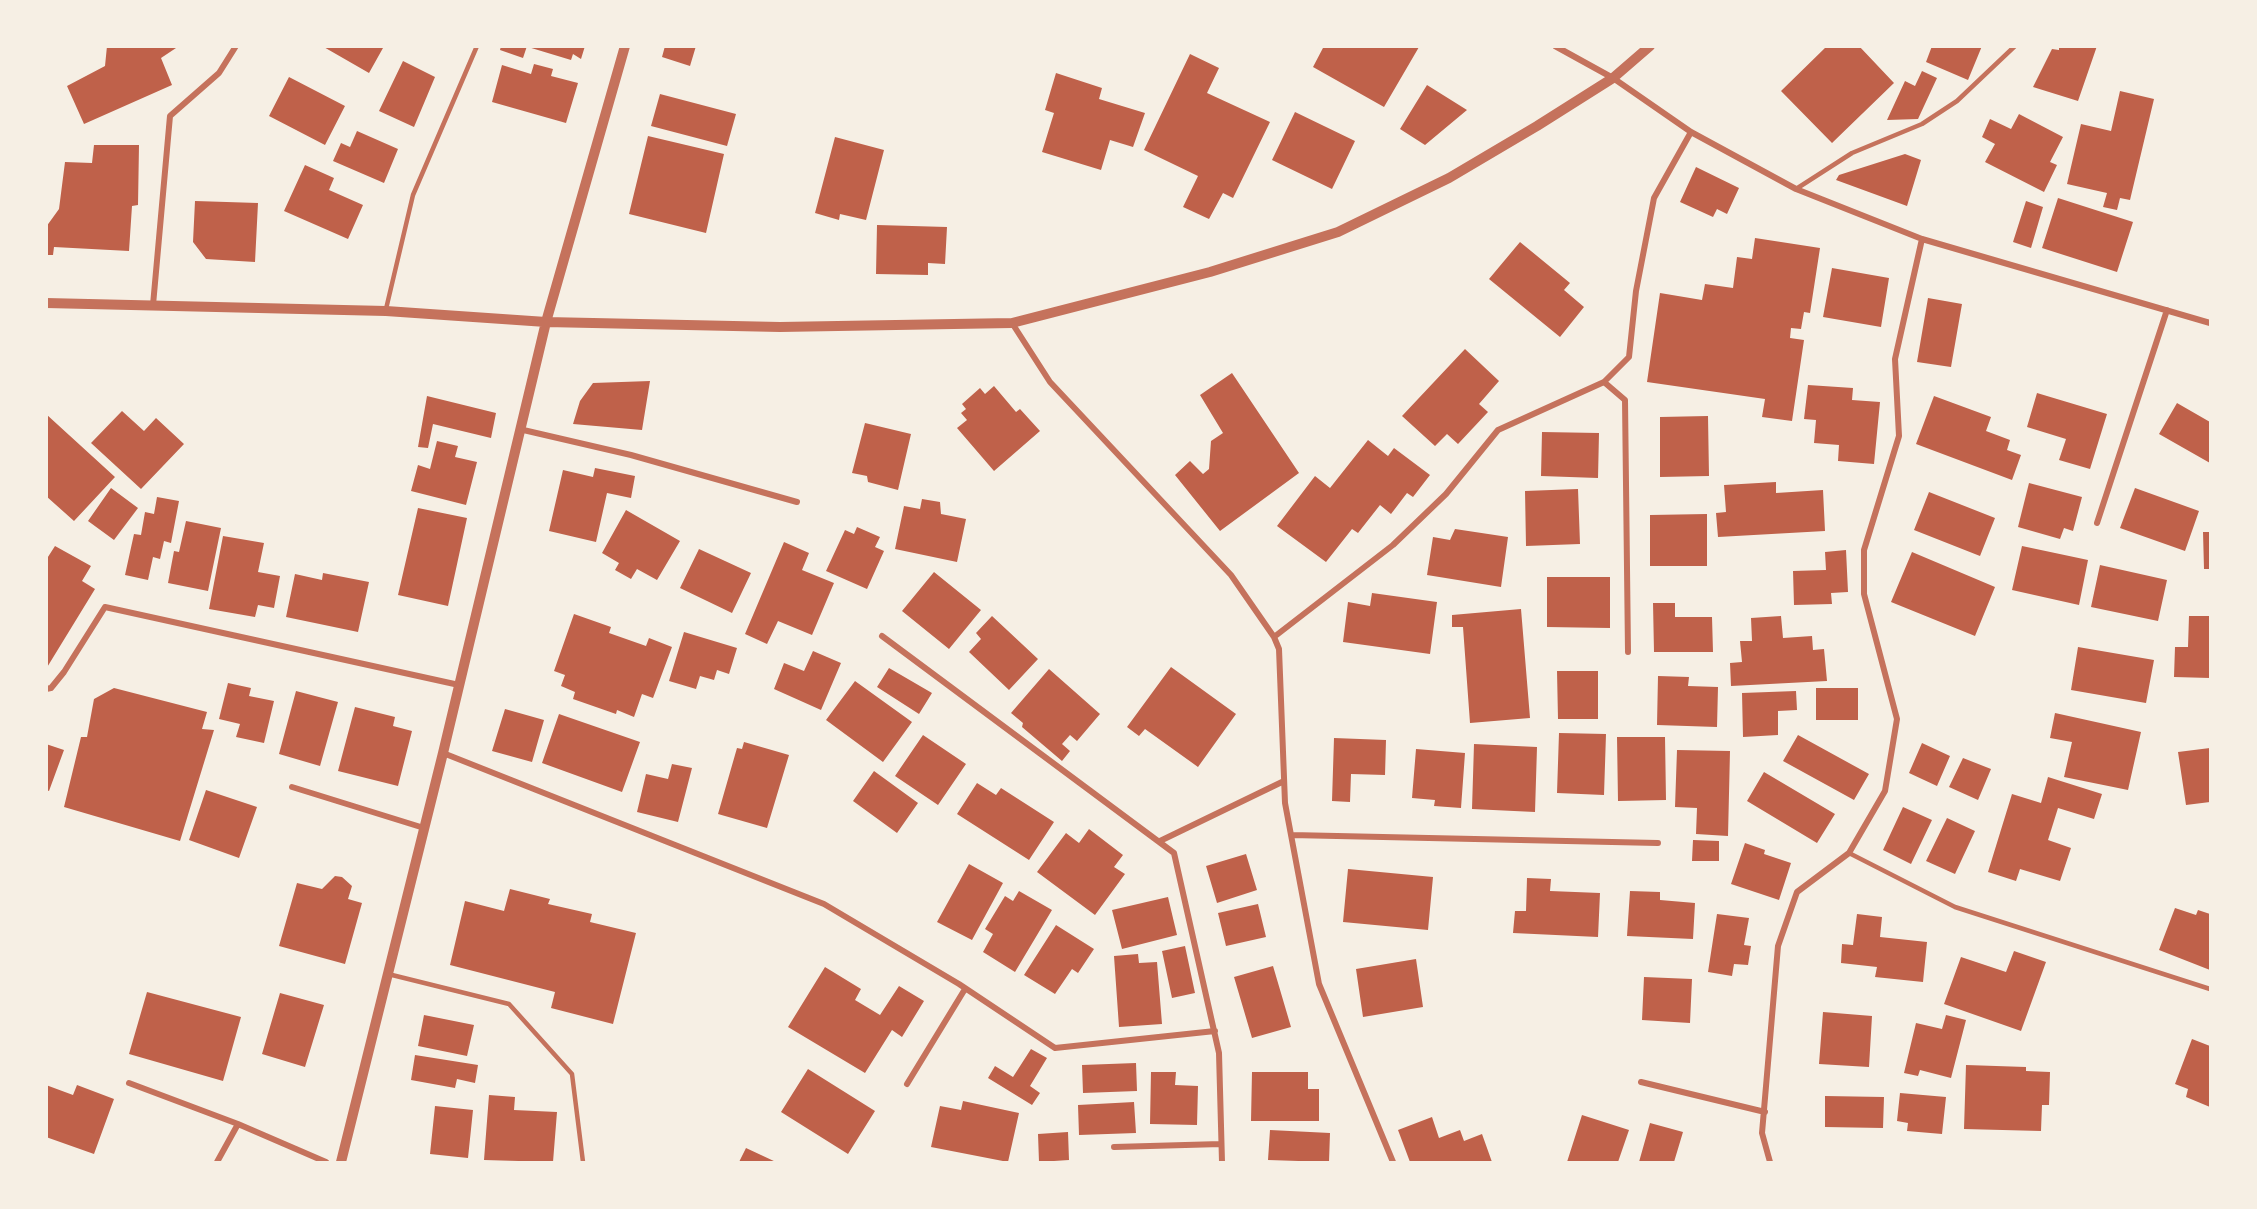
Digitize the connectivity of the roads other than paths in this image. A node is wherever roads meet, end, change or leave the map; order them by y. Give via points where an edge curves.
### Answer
1 (236, 46) edge
2 (477, 46) edge
3 (625, 46) edge
4 (1555, 46) edge
5 (1650, 46) edge
6 (2014, 46) edge
7 (1613, 78) junction
8 (1691, 132) junction
9 (1796, 189) junction
10 (1922, 239) junction
11 (46, 303) edge
12 (153, 305) junction
13 (2167, 310) junction
14 (386, 311) junction
15 (546, 322) junction
16 (1012, 323) junction
17 (2211, 323) edge
18 (1604, 382) junction
19 (519, 429) junction
20 (797, 502) dead end
21 (2097, 523) dead end
22 (882, 636) dead end
23 (1274, 637) junction
24 (1628, 652) dead end
25 (459, 685) junction
26 (46, 689) edge
27 (443, 753) junction
28 (1284, 781) junction
29 (292, 787) dead end
30 (424, 828) junction
31 (1291, 835) junction
32 (1160, 841) junction
33 (1658, 843) dead end
34 (1849, 853) junction
35 (388, 974) junction
36 (965, 989) junction
37 (2211, 990) edge
38 (1215, 1031) junction
39 (1641, 1082) dead end
40 (129, 1083) dead end
41 (907, 1084) dead end
42 (1765, 1112) junction
43 (238, 1124) junction
44 (1221, 1144) junction
45 (1113, 1147) dead end
46 (217, 1162) edge
47 (326, 1162) edge
48 (340, 1162) edge
49 (583, 1162) edge
50 (1222, 1162) edge
51 (1393, 1162) edge
52 (1770, 1162) edge

1 - 12 street via 219,73 170,116
2 - 14 lane via 413,195
3 - 15 street
4 - 7 street
5 - 7 street
6 - 9 lane via 1957,101 1922,124 1852,153
7 - 8 street
7 - 16 street via 1449,178 1338,232 1210,272
8 - 9 street
8 - 18 street via 1654,198 1636,291 1629,357
9 - 10 street
10 - 13 street
10 - 34 street via 1895,359 1899,436 1864,550 1864,594 1897,719 1885,790
11 - 12 street
12 - 14 street
13 - 17 street
13 - 21 street
14 - 15 street
15 - 16 street via 780,327
15 - 19 street
16 - 23 street via 1050,382 1231,574
18 - 23 street via 1498,430 1446,494 1393,544
18 - 24 street via 1625,400
19 - 20 street via 632,455
19 - 25 street
22 - 32 street
23 - 28 street via 1279,649
25 - 26 street via 105,607 64,672
25 - 27 street
27 - 30 street
27 - 36 street via 824,904
28 - 31 street
28 - 32 street
29 - 30 street
30 - 35 street
31 - 33 street
31 - 51 street via 1319,984
32 - 38 street via 1174,853
34 - 37 lane via 1955,908
34 - 42 street via 1797,892 1778,946
35 - 48 street
35 - 49 lane via 510,1004 572,1074
36 - 38 street via 1055,1048
36 - 41 street
38 - 44 street
39 - 42 street
40 - 43 street
42 - 52 street via 1762,1133
43 - 46 street
43 - 47 street
44 - 45 street
44 - 50 street

